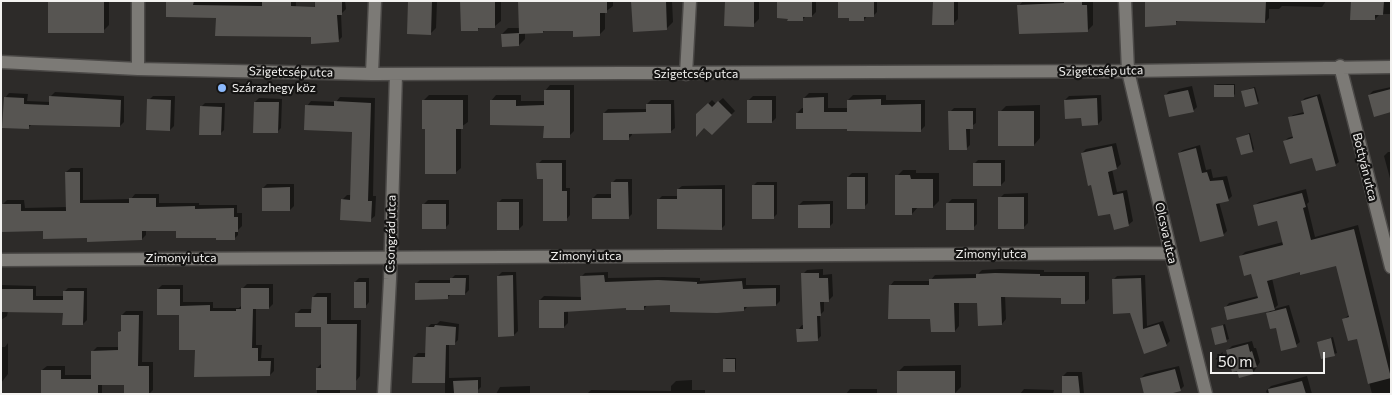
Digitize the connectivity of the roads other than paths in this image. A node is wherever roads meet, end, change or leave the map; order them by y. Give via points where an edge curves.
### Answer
1 (138, 1) edge
2 (375, 1) edge
3 (690, 1) edge
4 (1125, 1) edge
5 (1, 62) edge
6 (1340, 66) junction
7 (1391, 67) edge
8 (138, 69) junction
9 (1128, 71) junction
10 (372, 74) junction
11 (396, 74) junction
12 (686, 74) junction
13 (1171, 253) junction
14 (390, 257) junction
15 (1, 260) edge
16 (1391, 267) edge
17 (384, 394) edge
18 (1206, 394) edge

1 - 8 street
2 - 10 street
3 - 12 street
4 - 9 street, Olcsva utca
5 - 8 street, Szigetcsép utca
6 - 7 street, Szigetcsép utca
6 - 9 street, Szigetcsép utca
6 - 16 street, Bottyán utca
8 - 10 street, Szigetcsép utca
9 - 12 street, Szigetcsép utca
9 - 13 street, Olcsva utca
10 - 11 street, Szigetcsép utca
11 - 12 street, Szigetcsép utca
11 - 14 street, Csongrád utca
13 - 14 street, Zimonyi utca
13 - 18 street, Olcsva utca
14 - 15 street, Zimonyi utca
14 - 17 street, Csongrád utca

